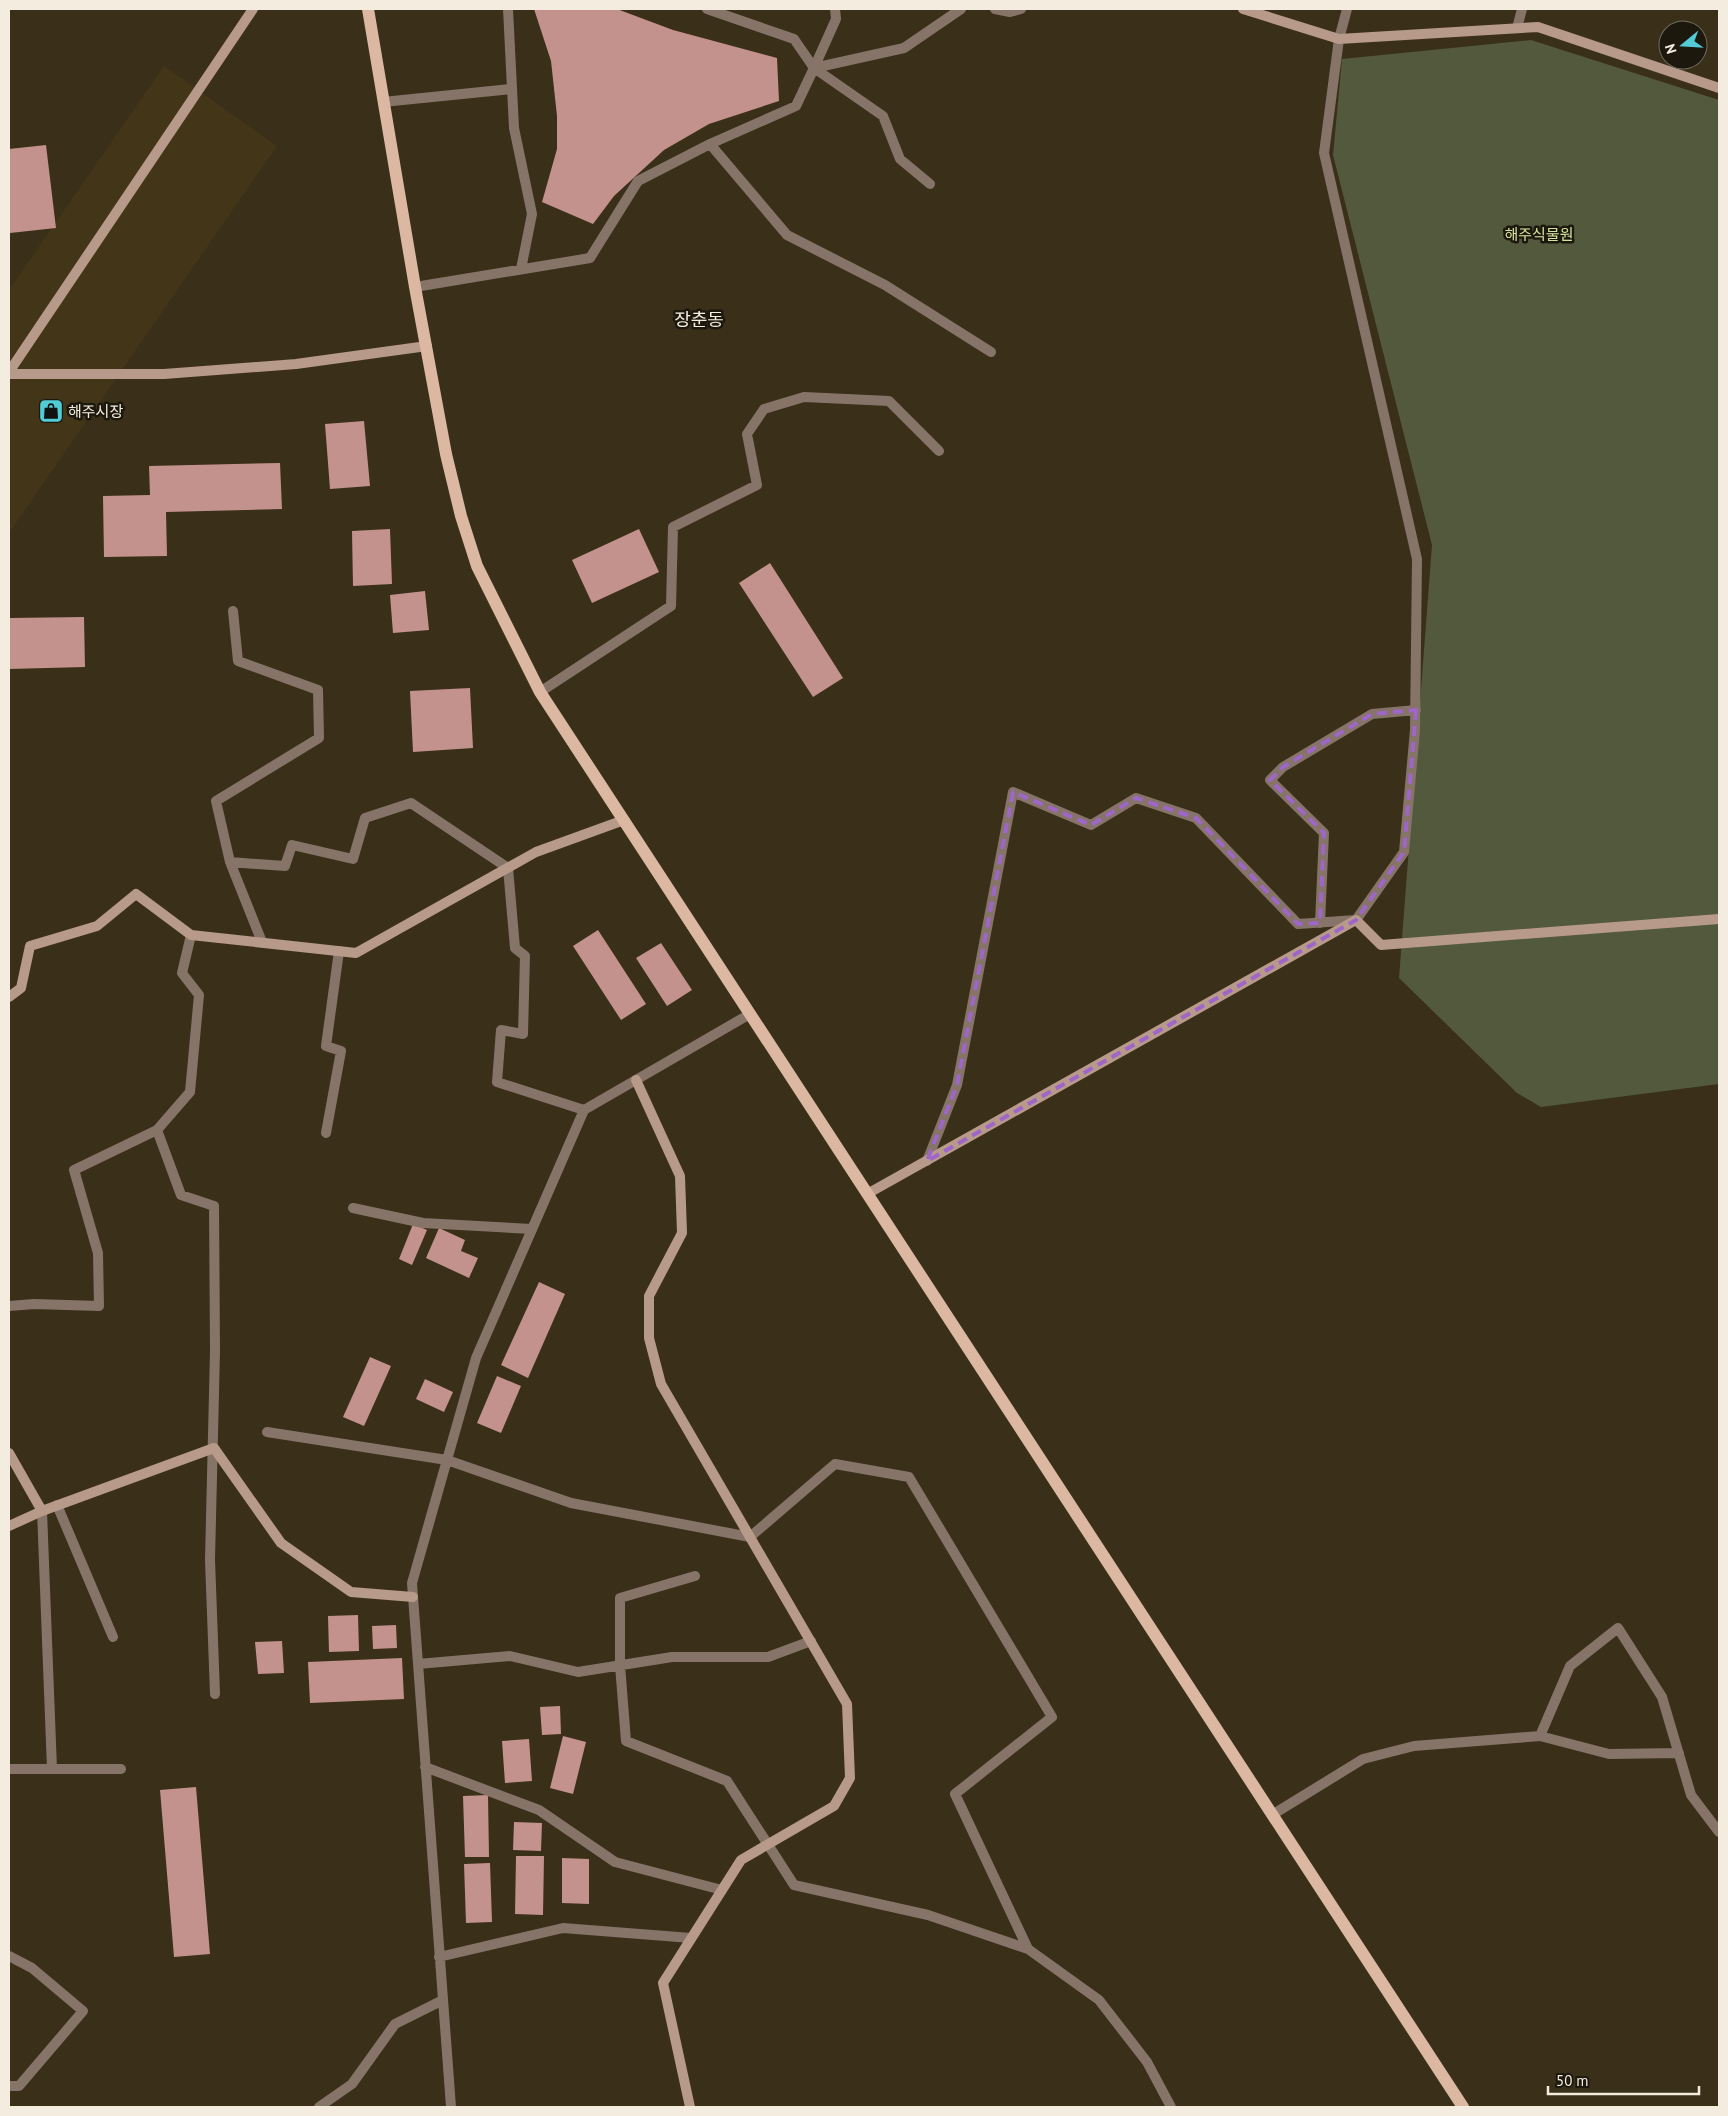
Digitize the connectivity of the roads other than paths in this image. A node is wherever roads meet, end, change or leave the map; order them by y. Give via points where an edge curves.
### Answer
1 (253, 9) edge
2 (368, 9) edge
3 (508, 9) edge
4 (707, 9) edge
5 (835, 9) edge
6 (961, 9) edge
7 (995, 9) edge
8 (1021, 9) edge
9 (1243, 9) edge
10 (1347, 9) edge
11 (1522, 9) edge
12 (1517, 28) junction
13 (1339, 39) junction
14 (814, 68) junction
15 (512, 88) junction
16 (1719, 88) edge
17 (383, 102) junction
18 (710, 144) junction
19 (930, 184) dead end
20 (521, 269) junction
21 (415, 287) junction
22 (427, 346) junction
23 (991, 352) dead end
24 (9, 373) edge
25 (939, 451) dead end
26 (233, 610) dead end
27 (540, 692) junction
28 (1416, 710) junction
29 (624, 820) junction
30 (230, 862) junction
31 (508, 868) junction
32 (1719, 919) edge
33 (1356, 920) junction
34 (1320, 923) junction
35 (191, 934) junction
36 (262, 942) junction
37 (339, 951) junction
38 (9, 997) edge
39 (750, 1014) junction
40 (636, 1080) junction
41 (584, 1110) junction
42 (157, 1130) junction
43 (326, 1134) dead end
44 (927, 1161) junction
45 (867, 1194) junction
46 (352, 1208) dead end
47 (532, 1229) junction
48 (9, 1306) edge
49 (267, 1432) dead end
50 (214, 1448) junction
51 (9, 1453) edge
52 (447, 1460) junction
53 (57, 1506) junction
54 (42, 1511) junction
55 (9, 1526) edge
56 (750, 1537) junction
57 (695, 1576) dead end
58 (413, 1597) junction
59 (113, 1637) dead end
60 (811, 1642) junction
61 (418, 1664) junction
62 (620, 1665) junction
63 (215, 1694) dead end
64 (1540, 1736) junction
65 (1679, 1753) junction
66 (425, 1767) junction
67 (9, 1769) edge
68 (52, 1769) junction
69 (121, 1769) dead end
70 (1272, 1815) junction
71 (1719, 1832) edge
72 (768, 1844) junction
73 (722, 1890) junction
74 (692, 1938) junction
75 (1028, 1949) junction
76 (9, 1956) edge
77 (439, 1957) junction
78 (443, 2000) junction
79 (9, 2086) edge
80 (319, 2107) edge
81 (451, 2107) edge
82 (690, 2107) edge
83 (1171, 2107) edge
84 (1463, 2107) edge

1 - 24 street
2 - 17 main road
3 - 15 street
4 - 14 street via 794,39
5 - 14 street via 836,19
6 - 14 street via 904,48
7 - 8 street via 1010,12
9 - 13 street
10 - 13 street
11 - 12 street
12 - 13 street
12 - 16 street via 1538,27
13 - 28 street via 1324,153 1417,558
14 - 18 street via 796,106
14 - 19 street via 883,116 900,159
15 - 17 street
15 - 20 street via 514,128 532,214
17 - 21 main road
18 - 20 street via 638,181 590,258
18 - 23 street via 787,235 885,286
20 - 21 street
21 - 22 main road
22 - 24 street via 296,364 164,374
22 - 27 main road via 460,516 477,566
25 - 27 street via 889,401 804,397 764,409 747,434 757,485 673,527 671,606
26 - 30 street via 238,661 318,690 320,738 216,802
27 - 29 main road
28 - 33 street via 1404,852
28 - 34 street via 1372,714 1283,767 1270,780 1324,833
29 - 31 street via 536,852
29 - 39 main road
30 - 31 street via 285,866 292,845 353,859 365,818 411,803
30 - 36 street
31 - 37 street via 356,952
31 - 41 street via 515,948 525,956 523,1034 501,1030 497,1082
32 - 33 street via 1381,945
33 - 34 street
33 - 44 street
34 - 44 street via 1298,924 1196,818 1136,798 1091,825 1013,792 957,1084
35 - 36 street
35 - 38 street via 136,894 96,926 30,946 21,988
35 - 42 street via 182,973 200,995 190,1092
36 - 37 street
37 - 43 street via 326,1046 340,1051
39 - 40 street
39 - 45 main road
40 - 41 street
40 - 56 street via 680,1176 682,1233 649,1296 649,1338 661,1384
41 - 47 street
42 - 48 street via 74,1170 98,1253 99,1306
42 - 50 street via 181,1196 214,1206
44 - 45 street
45 - 70 main road
46 - 47 street via 424,1223
47 - 52 street via 476,1358
49 - 52 street
50 - 53 street
50 - 58 street via 281,1543 350,1592
50 - 63 street via 210,1560
51 - 54 street
52 - 56 street via 571,1503
52 - 58 street via 412,1583
53 - 54 street
53 - 59 street
54 - 55 street
54 - 68 street
56 - 60 street
56 - 75 street via 835,1464 910,1477 1052,1717 956,1794
57 - 62 street via 620,1598
58 - 61 street
60 - 62 street via 768,1657 672,1658
60 - 72 street via 847,1704 850,1778 834,1806
61 - 62 street via 510,1656 578,1672
61 - 66 street
62 - 72 street via 626,1742 727,1781
64 - 65 street via 1609,1754
64 - 65 street via 1570,1666 1618,1628 1662,1697
64 - 70 street via 1414,1746 1363,1759
65 - 71 street via 1691,1795
66 - 73 street via 540,1810 615,1862
66 - 77 street
67 - 68 street
68 - 69 street
70 - 84 main road
72 - 73 street via 741,1860
72 - 75 street via 794,1885 928,1915
73 - 74 street
74 - 77 street via 563,1928
74 - 82 street via 663,1983
75 - 83 street via 1099,2000 1147,2062
76 - 79 street via 32,1968 83,2011 19,2086
77 - 78 street
78 - 80 street via 395,2024 352,2084
78 - 81 street

